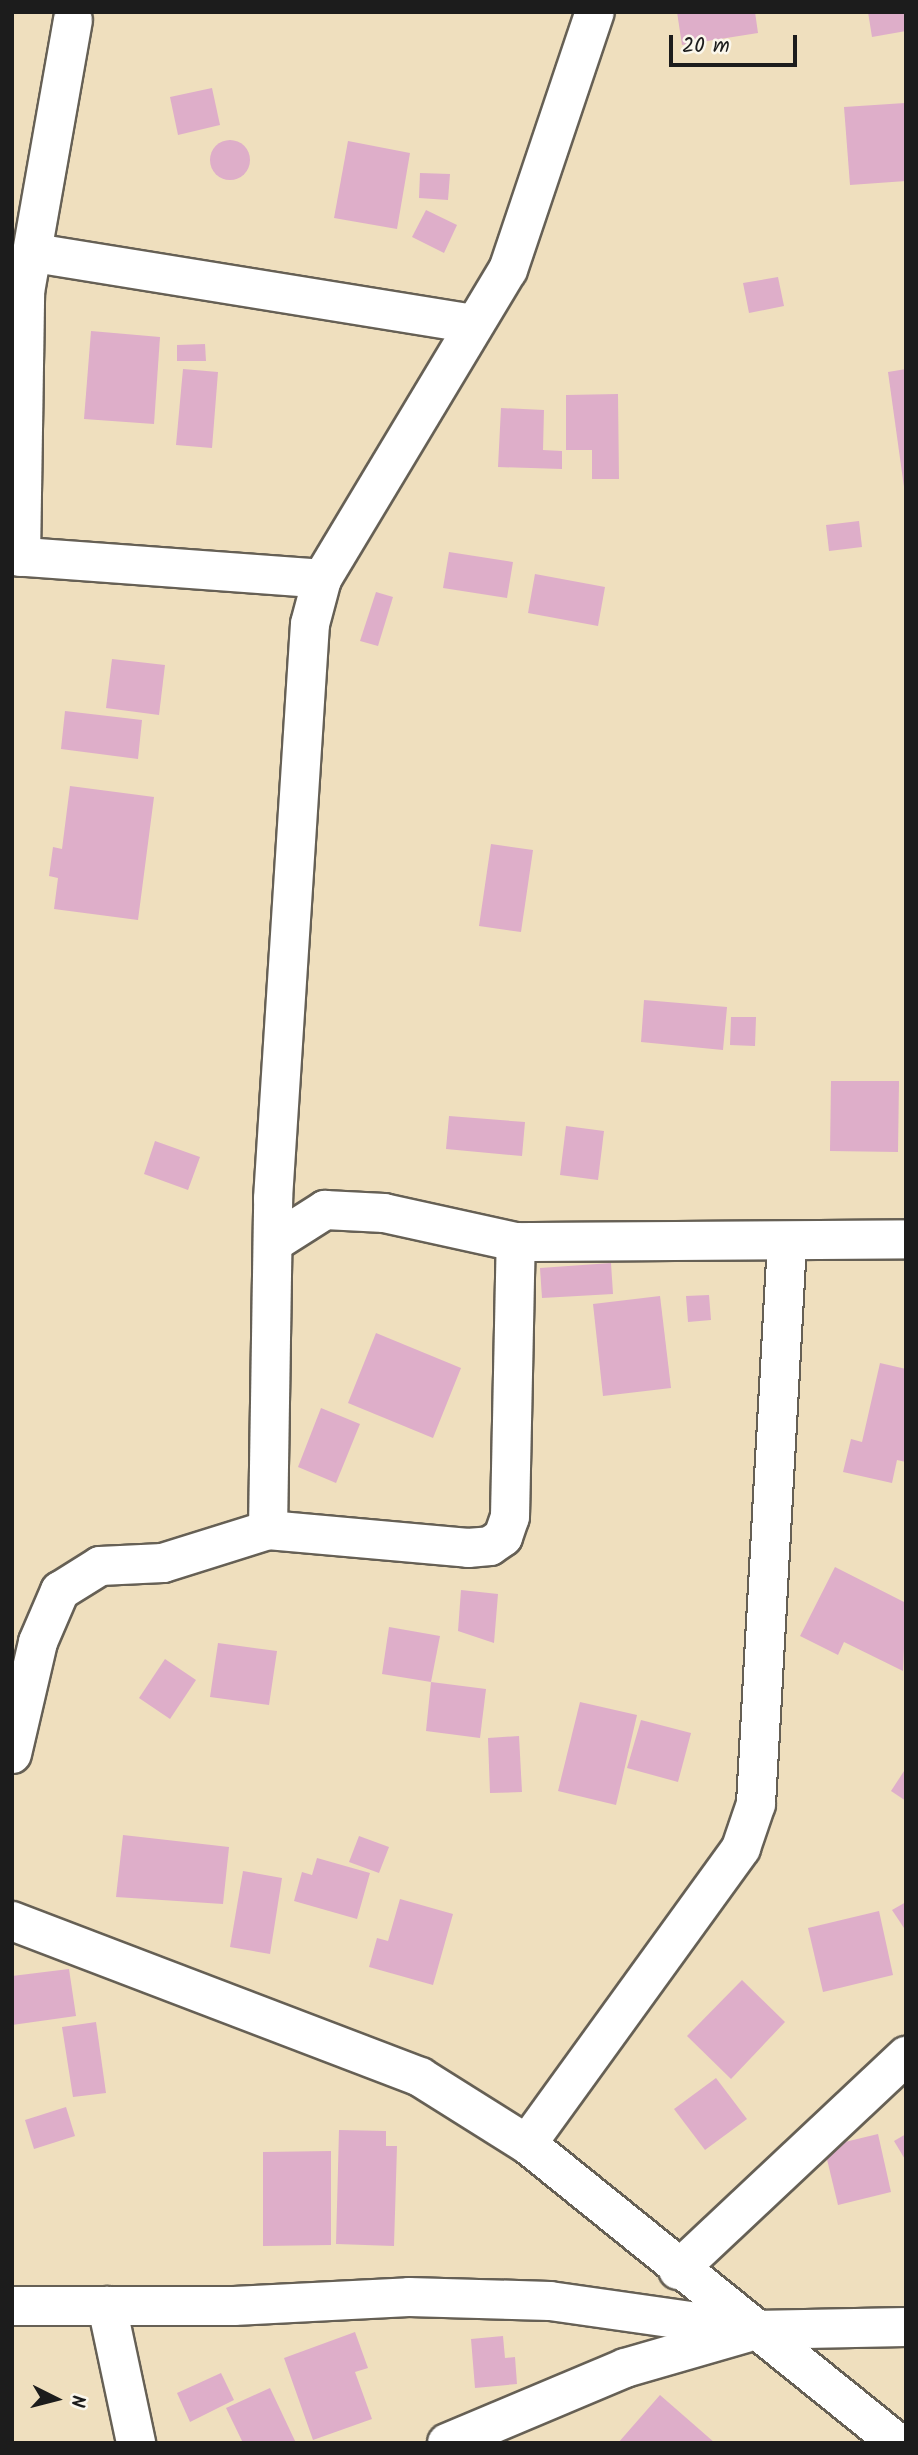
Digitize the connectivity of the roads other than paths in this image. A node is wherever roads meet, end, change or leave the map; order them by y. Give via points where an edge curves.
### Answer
1 (595, 12) edge
2 (73, 20) dead end
3 (35, 253) junction
4 (19, 290) edge
5 (472, 324) junction
6 (16, 557) edge
7 (322, 579) junction
8 (906, 1239) edge
9 (516, 1242) junction
10 (787, 1242) junction
11 (273, 1243) junction
12 (268, 1530) junction
13 (12, 1754) edge
14 (12, 1921) edge
15 (906, 2056) edge
16 (527, 2144) junction
17 (678, 2270) junction
18 (12, 2306) edge
19 (107, 2306) junction
20 (906, 2327) edge
21 (754, 2330) junction
22 (136, 2443) edge
23 (447, 2443) edge
24 (897, 2443) edge

1 - 5 street via 508,270
2 - 3 street
3 - 4 street
3 - 5 street
4 - 6 street
5 - 7 street
6 - 7 street
7 - 11 street via 305,676
8 - 10 street
9 - 10 street
9 - 11 street via 384,1213 325,1210
9 - 12 street via 510,1517 503,1537 490,1546 468,1548
10 - 16 street via 756,1804 741,1848
11 - 12 street
12 - 13 street via 163,1563 100,1566 60,1591 38,1642
14 - 16 street via 354,2048 420,2077
15 - 17 street
16 - 17 street
17 - 21 street
18 - 19 street
19 - 21 street via 409,2297 550,2301
19 - 22 street
20 - 21 street
21 - 23 street via 625,2368
21 - 24 street

